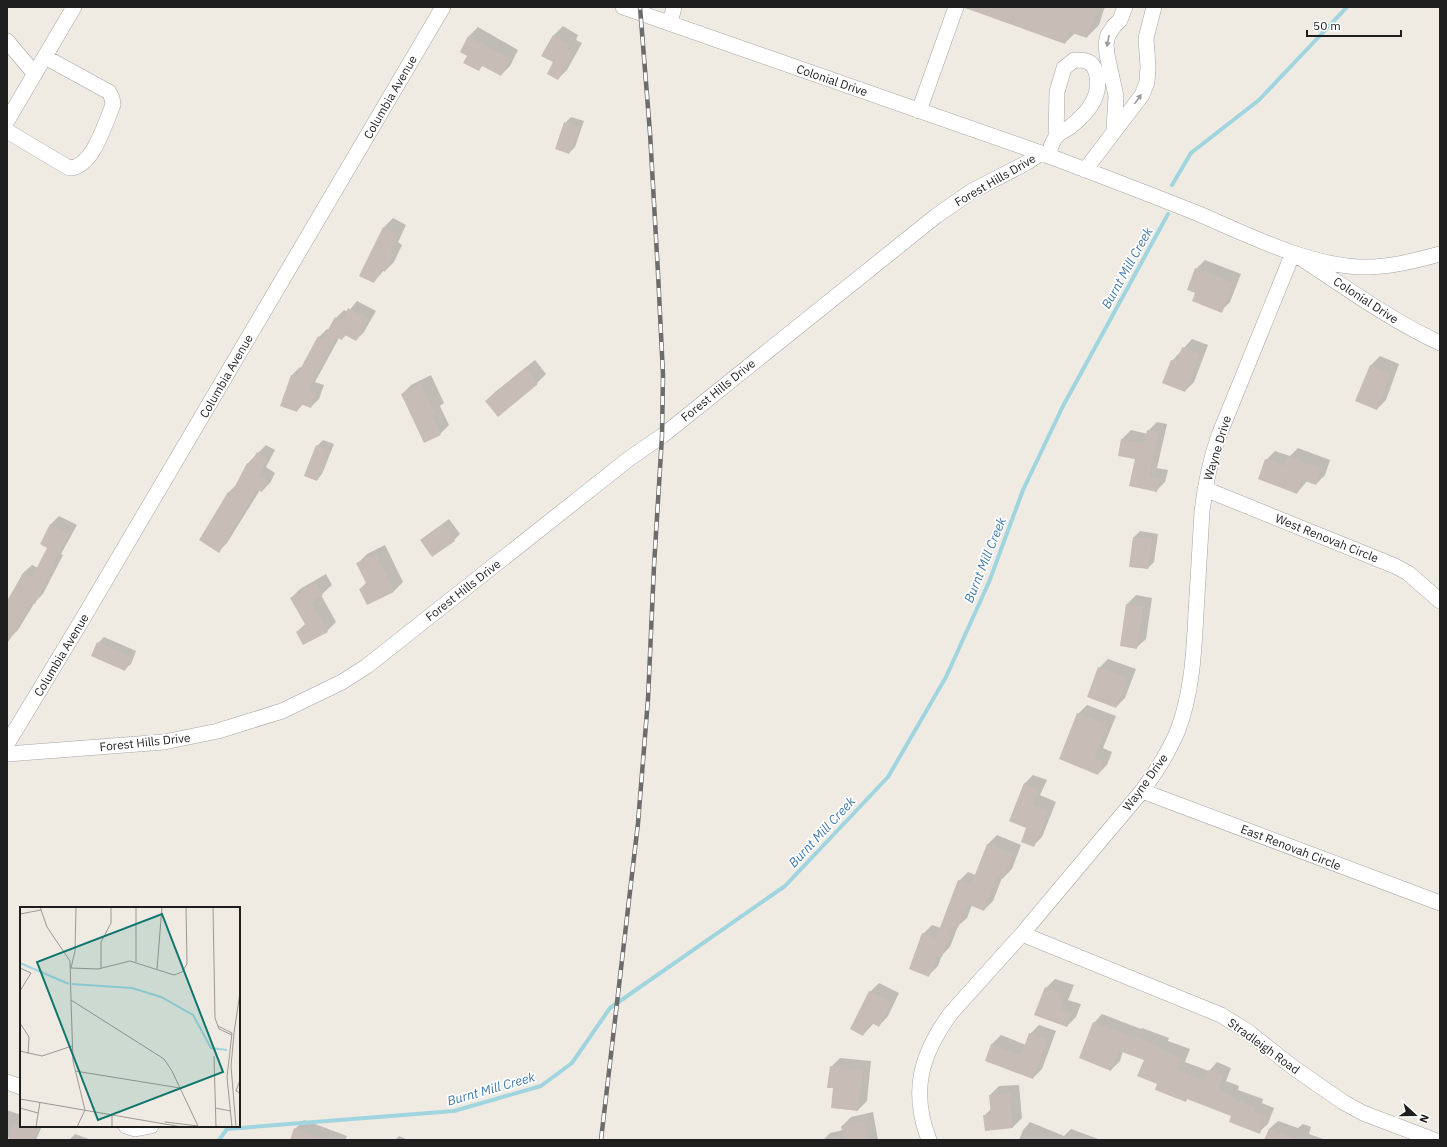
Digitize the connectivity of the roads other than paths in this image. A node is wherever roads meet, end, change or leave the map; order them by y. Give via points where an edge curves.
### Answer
1 (74, 7) edge
2 (443, 7) edge
3 (623, 7) edge
4 (674, 7) edge
5 (956, 7) edge
6 (1125, 7) edge
7 (1154, 7) edge
8 (670, 24) junction
9 (7, 41) edge
10 (45, 57) junction
11 (35, 74) junction
12 (919, 111) junction
13 (7, 121) edge
14 (1114, 130) junction
15 (7, 131) edge
16 (1056, 136) junction
17 (1044, 155) junction
18 (1085, 170) junction
19 (1293, 253) junction
20 (1440, 254) edge
21 (1440, 343) edge
22 (1205, 489) junction
23 (1440, 601) edge
24 (7, 744) edge
25 (7, 754) edge
26 (1142, 791) junction
27 (1440, 903) edge
28 (1022, 934) junction
29 (7, 1082) edge
30 (20, 1087) edge
31 (129, 1127) edge
32 (146, 1127) edge
33 (929, 1140) edge
34 (1434, 1140) edge

1 - 10 street
2 - 24 street, Columbia Avenue
3 - 8 street, Colonial Drive
4 - 8 street
5 - 12 street
6 -> 14 street via 1120,20 1108,35 1106,44 1116,96
14 -> 7 street via 1142,95 1147,82 1146,38
8 - 12 street, Colonial Drive
9 - 11 street
10 - 11 street
10 - 15 street via 109,92 112,98 113,105 92,152 76,168 69,168
11 - 13 street
12 - 17 street, Colonial Drive
14 - 18 street
16 - 16 street via 1080,120 1091,107 1097,78 1094,66 1085,60 1074,60 1064,68 1056,92
16 - 17 street
17 - 18 street, Forest Hills Drive
17 - 25 street, Forest Hills Drive via 972,191 936,216 662,436 630,458 385,653 342,682 282,711 191,738
18 - 19 street, Forest Hills Drive
19 - 20 street, Forest Hills Drive via 1359,267 1398,264
19 - 21 street, Colonial Drive via 1382,311
19 - 22 street, Wayne Drive via 1219,435
22 - 23 street, West Renovah Circle via 1395,566
22 - 26 street, Wayne Drive via 1194,656 1186,704 1172,742 1156,772
26 - 27 street, East Renovah Circle
26 - 28 street, Wayne Drive
28 - 33 street, Wayne Drive via 951,1013 932,1044 919,1081 921,1116
28 - 34 street, Stradleigh Road via 1221,1015 1247,1031 1342,1102
29 - 30 street
31 - 32 street

